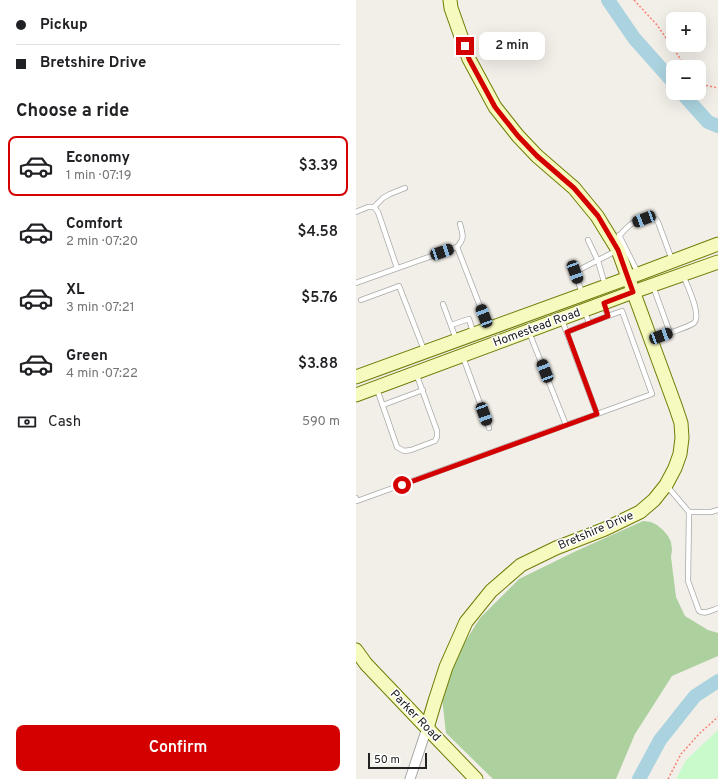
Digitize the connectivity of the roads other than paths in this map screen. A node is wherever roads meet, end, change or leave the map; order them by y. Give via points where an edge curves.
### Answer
1 (450, 0) edge
2 (405, 188) dead end
3 (374, 207) junction
4 (356, 212) edge
5 (460, 224) dead end
6 (588, 240) dead end
7 (617, 243) junction
8 (718, 244) edge
9 (457, 247) junction
10 (598, 260) junction
11 (672, 262) junction
12 (718, 262) edge
13 (397, 268) junction
14 (683, 274) junction
15 (633, 276) junction
16 (356, 283) edge
17 (653, 285) junction
18 (606, 286) junction
19 (633, 292) junction
20 (583, 294) junction
21 (361, 300) dead end
22 (604, 303) junction
23 (443, 304) dead end
24 (584, 310) junction
25 (608, 316) junction
26 (520, 317) junction
27 (562, 318) junction
28 (589, 324) junction
29 (451, 325) junction
30 (488, 329) junction
31 (528, 331) junction
32 (567, 332) junction
33 (670, 333) junction
34 (474, 334) junction
35 (456, 340) junction
36 (651, 340) junction
37 (425, 352) junction
38 (463, 355) junction
39 (416, 373) junction
40 (356, 377) edge
41 (376, 388) junction
42 (422, 390) junction
43 (356, 395) edge
44 (383, 405) junction
45 (597, 414) junction
46 (566, 425) junction
47 (489, 428) dead end
48 (666, 485) junction
49 (356, 500) edge
50 (718, 510) edge
51 (689, 512) junction
52 (718, 608) edge
53 (356, 650) edge
54 (427, 728) junction
55 (410, 779) edge
56 (476, 779) edge

1 - 7 main road, Bretshire Drive via 469,59 495,107 537,156 574,188
2 - 3 lane via 390,194
3 - 4 lane
3 - 13 lane
5 - 9 lane via 463,238
6 - 10 lane
7 - 10 lane
7 - 11 lane via 631,224 652,217 658,222
7 - 15 main road, Bretshire Drive
8 - 11 main road, Homestead Road
9 - 13 lane
9 - 30 lane
10 - 18 lane
10 - 20 lane via 575,272
11 - 15 main road, Homestead Road
12 - 14 main road, Homestead Road
13 - 16 lane
14 - 17 main road, Homestead Road
14 - 33 lane via 696,310 696,318 694,323
15 - 18 main road, Homestead Road
15 - 19 main road, Bretshire Drive
17 - 19 main road, Homestead Road
17 - 33 lane
18 - 20 main road, Homestead Road
19 - 22 main road, Homestead Road
19 - 36 main road, Bretshire Drive
20 - 26 main road, Homestead Road
21 - 37 lane via 399,286
22 - 24 main road, Homestead Road
22 - 25 lane
23 - 29 lane
24 - 27 main road, Homestead Road
24 - 28 lane
25 - 28 lane
25 - 45 lane via 622,311 652,394
26 - 30 main road, Homestead Road
26 - 31 main road
27 - 31 main road, Homestead Road
27 - 32 lane
28 - 32 lane
29 - 34 lane via 468,319
29 - 35 lane
30 - 34 main road, Homestead Road
31 - 38 main road, Homestead Road
31 - 46 lane
32 - 45 lane
33 - 36 lane
34 - 35 main road, Homestead Road
35 - 37 main road, Homestead Road
36 - 48 main road, Bretshire Drive via 681,423 680,454
37 - 40 main road, Homestead Road
38 - 39 main road, Homestead Road
38 - 47 lane
39 - 41 main road, Homestead Road
39 - 42 lane
41 - 43 main road, Homestead Road
41 - 44 lane
42 - 44 lane
42 - 44 lane via 437,431 435,441 429,444 404,451 398,447
45 - 46 lane
46 - 49 lane
48 - 51 lane
48 - 54 main road, Bretshire Drive via 640,512 521,565 491,590 466,622 446,667
50 - 51 lane
51 - 52 lane via 688,581 699,611 705,613
53 - 54 main road, Parker Road via 366,664
54 - 55 street, Bretshire Drive
54 - 56 main road, Parker Road

